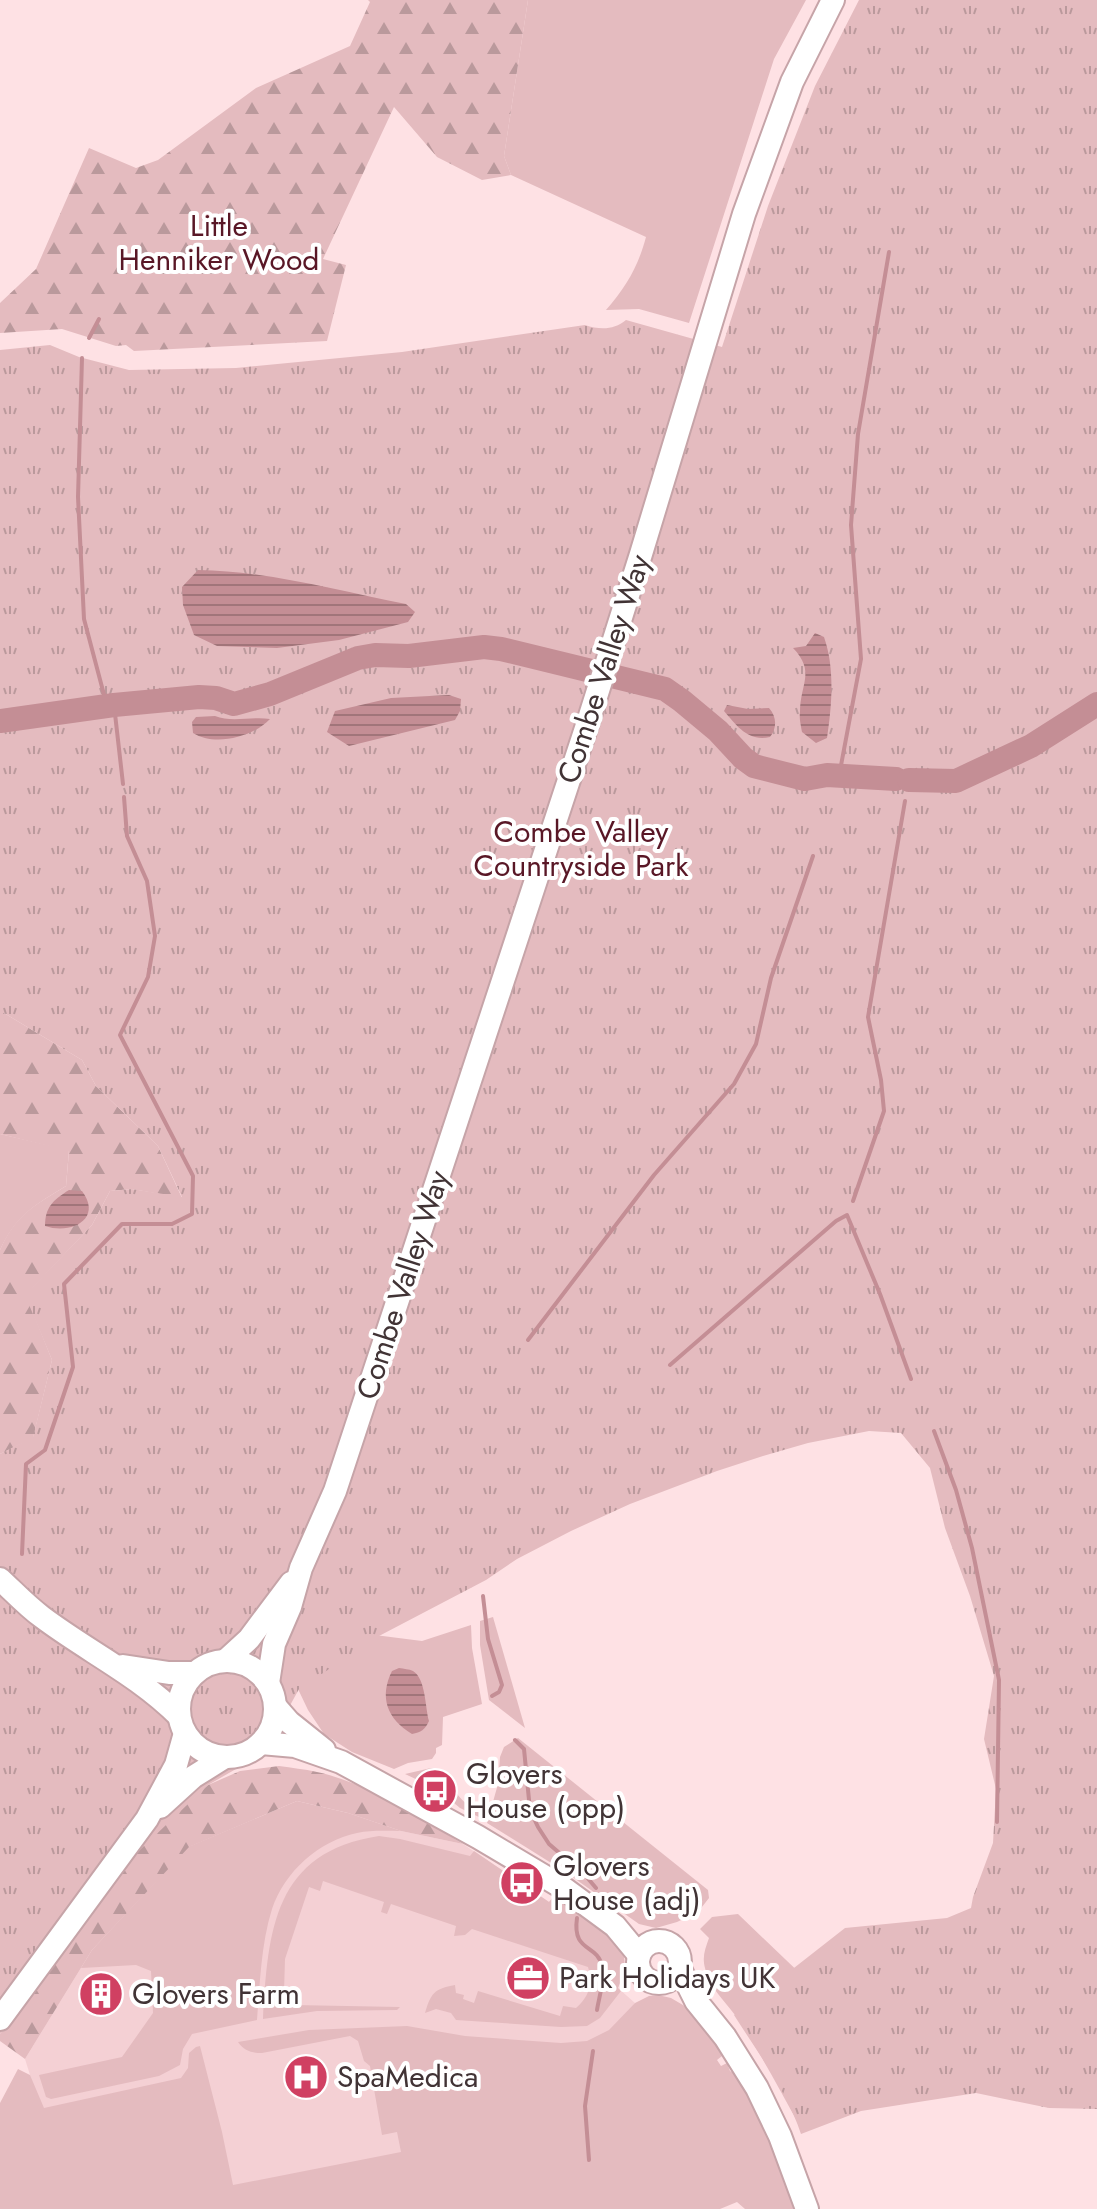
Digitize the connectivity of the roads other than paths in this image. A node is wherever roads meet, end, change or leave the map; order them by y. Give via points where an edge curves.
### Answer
1 (833, 0) edge
2 (301, 1568) junction
3 (0, 1579) edge
4 (225, 1661) junction
5 (114, 1664) junction
6 (195, 1673) junction
7 (268, 1683) junction
8 (275, 1706) junction
9 (182, 1724) junction
10 (261, 1743) junction
11 (225, 1757) junction
12 (341, 1762) junction
13 (147, 1819) junction
14 (647, 1948) junction
15 (673, 1974) junction
16 (0, 2019) edge
17 (807, 2209) edge

1 - 2 main road, Combe Valley Way via 792,82 744,214 589,719 335,1491
2 - 4 main road, Combe Valley Way via 249,1639
2 - 7 main road, Combe Valley Way via 274,1644
3 - 5 main road via 41,1616
4 - 6 main road
4 - 7 main road via 242,1663
5 - 6 main road
5 - 9 main road via 160,1697
6 - 9 main road via 182,1692
7 - 8 main road
8 - 10 main road
8 - 12 main road
9 - 11 main road via 201,1750
9 - 13 main road via 176,1765
10 - 11 main road via 244,1754
10 - 12 main road via 295,1746
11 - 13 main road
12 - 14 main road via 562,1887
13 - 16 main road
14 - 15 main road via 666,1942 676,1950
14 - 15 main road via 643,1975 653,1981
15 - 17 main road via 725,2037 757,2088

